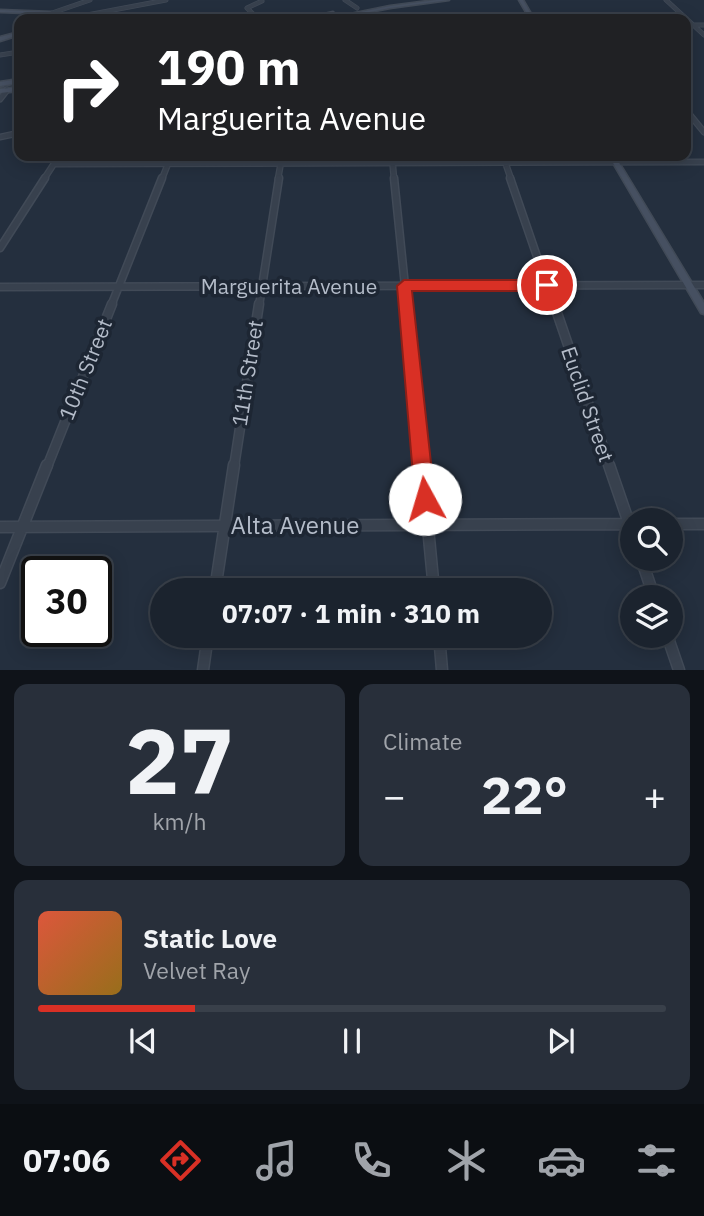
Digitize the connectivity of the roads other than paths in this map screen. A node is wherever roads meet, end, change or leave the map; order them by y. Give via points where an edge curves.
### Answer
1 (90, 0) edge
2 (166, 0) edge
3 (345, 0) edge
4 (405, 0) edge
5 (447, 0) edge
6 (666, 0) edge
7 (262, 1) edge
8 (357, 8) junction
9 (0, 11) edge
10 (52, 13) joint
11 (92, 14) edge
12 (253, 14) edge
13 (329, 14) edge
14 (359, 14) edge
15 (682, 14) edge
16 (691, 22) edge
17 (694, 25) junction
18 (704, 26) edge
19 (704, 35) edge
20 (4, 91) edge
21 (0, 99) edge
22 (691, 116) edge
23 (704, 132) edge
24 (56, 161) edge
25 (140, 161) edge
26 (169, 161) edge
27 (281, 161) edge
28 (393, 161) edge
29 (504, 161) edge
30 (615, 161) edge
31 (674, 161) edge
32 (704, 162) edge
33 (54, 164) junction
34 (0, 248) edge
35 (547, 285) junction
36 (689, 285) junction
37 (704, 285) edge
38 (118, 286) junction
39 (404, 286) junction
40 (0, 287) edge
41 (260, 287) junction
42 (704, 310) edge
43 (624, 508) edge
44 (428, 524) junction
45 (683, 524) edge
46 (704, 524) edge
47 (224, 525) junction
48 (0, 527) edge
49 (22, 527) junction
50 (620, 527) edge
51 (217, 578) edge
52 (433, 578) edge
53 (0, 583) edge
54 (206, 648) edge
55 (440, 648) edge
56 (671, 648) edge
57 (203, 670) edge
58 (442, 670) edge
59 (679, 670) edge

1 - 10 street
2 - 11 street
3 - 8 street
4 - 8 street
5 - 14 street
6 - 15 street
7 - 12 street via 247,8
8 - 13 street
9 - 10 street
16 - 17 street
17 - 18 street
17 - 19 street
20 - 21 street
22 - 23 street
24 - 33 street
25 - 33 street
26 - 38 street, 10th Street
27 - 41 street, 11th Street
28 - 39 street
29 - 35 street, Euclid Street
30 - 36 street
31 - 32 street
33 - 34 street
35 - 36 street, Marguerita Avenue
35 - 39 street, Marguerita Avenue
35 - 43 street, Euclid Street
36 - 37 street, Marguerita Avenue
36 - 42 street
38 - 40 street, Marguerita Avenue
38 - 41 street, Marguerita Avenue
38 - 49 street, 10th Street
39 - 41 street, Marguerita Avenue
39 - 44 street
41 - 47 street, 11th Street
44 - 47 street, Alta Avenue
44 - 50 street, Alta Avenue
44 - 52 street
45 - 46 street
47 - 49 street, Alta Avenue
47 - 51 street, 11th Street
48 - 49 street, Alta Avenue
49 - 53 street, 10th Street
54 - 57 street
55 - 58 street
56 - 59 street

